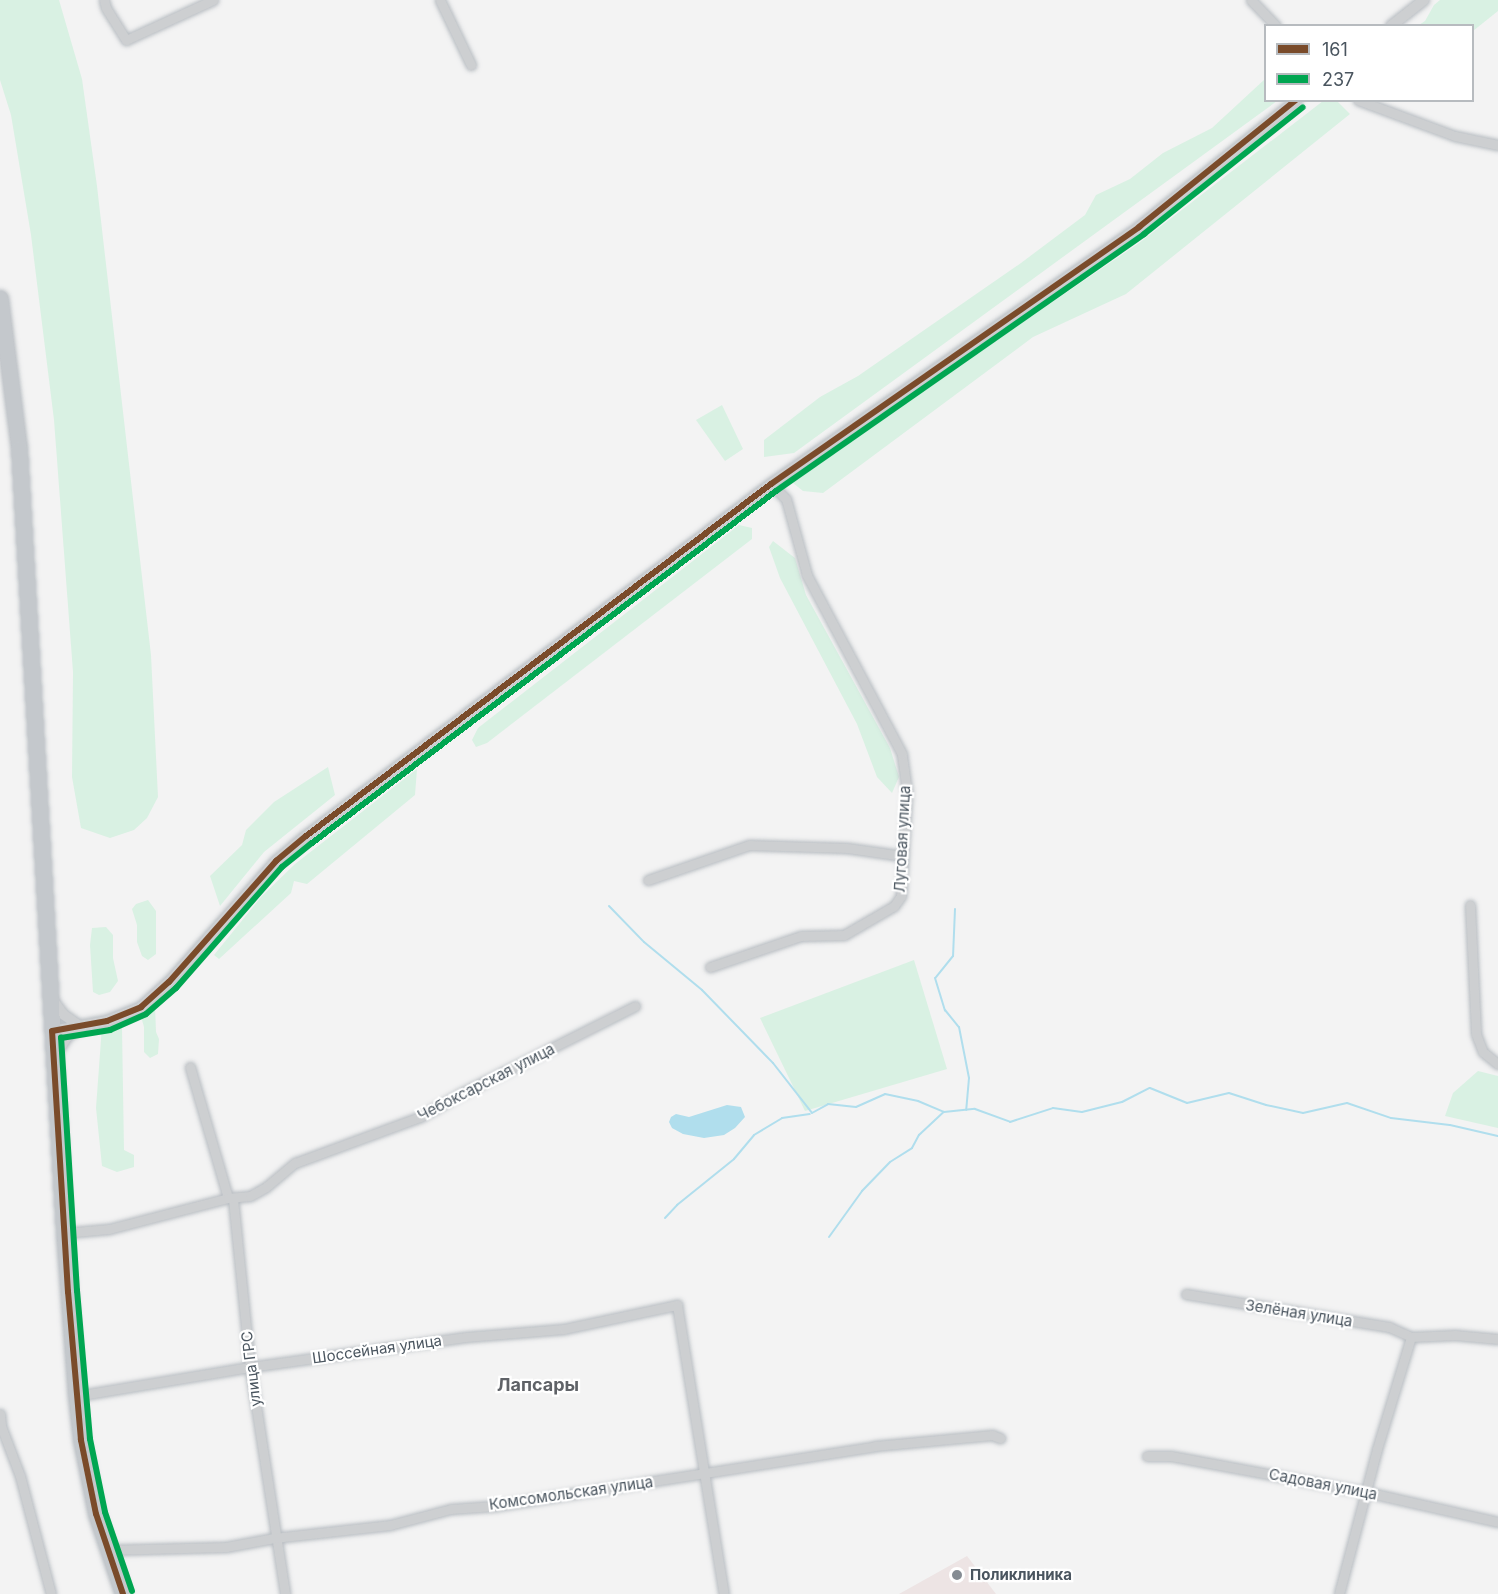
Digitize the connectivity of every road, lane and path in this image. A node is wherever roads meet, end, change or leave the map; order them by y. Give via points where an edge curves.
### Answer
1 (104, 0) edge
2 (213, 0) edge
3 (440, 0) edge
4 (1251, 0) edge
5 (1424, 0) edge
6 (1274, 24) edge
7 (1394, 24) edge
8 (471, 65) dead end
9 (1295, 102) edge
10 (1363, 102) edge
11 (1498, 145) edge
12 (0, 298) edge
13 (771, 484) junction
14 (903, 856) junction
15 (648, 880) dead end
16 (1470, 905) dead end
17 (710, 967) dead end
18 (50, 997) junction
19 (635, 1006) dead end
20 (81, 1027) junction
21 (52, 1031) junction
22 (54, 1058) junction
23 (1498, 1064) edge
24 (190, 1068) dead end
25 (230, 1198) junction
26 (64, 1233) junction
27 (1186, 1294) dead end
28 (1411, 1337) junction
29 (1498, 1340) edge
30 (250, 1367) junction
31 (76, 1396) junction
32 (0, 1414) edge
33 (1000, 1438) dead end
34 (1147, 1456) dead end
35 (706, 1473) junction
36 (1366, 1492) junction
37 (1498, 1522) edge
38 (274, 1538) junction
39 (106, 1550) junction
40 (51, 1594) edge
41 (123, 1594) edge
42 (285, 1594) edge
43 (724, 1594) edge
44 (1339, 1594) edge

1 - 2 street via 126,40
3 - 8 street
4 - 6 street
5 - 7 street
9 - 13 street via 1139,227
10 - 11 street via 1455,136
12 - 18 highway via 19,448
13 - 14 street, Луговая улица via 786,499 807,575 902,754 907,791
13 - 20 street via 306,836 276,861 155,996 127,1014
14 - 15 street via 837,847 748,845
14 - 17 street, Луговая улица via 901,896 894,906 844,935 801,936
16 - 23 street via 1476,1034 1483,1052
18 - 20 street via 64,1015
18 - 21 highway
19 - 25 street, Чебоксарская улица via 420,1117 295,1163 250,1196
20 - 21 street
20 - 22 street via 67,1037
21 - 22 highway
22 - 26 highway
24 - 25 street, улица ГРС
25 - 26 street, Чебоксарская улица via 109,1229
25 - 30 street, улица ГРС
26 - 31 highway
27 - 28 street, Зелёная улица via 1389,1327
28 - 29 street via 1455,1335
28 - 36 street
30 - 31 street, Шоссейная улица
30 - 35 street, Шоссейная улица via 466,1337 564,1329 677,1305
30 - 38 street, улица ГРС
31 - 39 highway via 88,1478
32 - 40 street
33 - 35 street, Комсомольская улица via 992,1435 874,1446
34 - 36 street, Садовая улица via 1171,1456
35 - 38 street, Комсомольская улица via 494,1506 451,1509 390,1525
35 - 43 street
36 - 37 street, Садовая улица
36 - 44 street
38 - 39 street, Комсомольская улица via 226,1547
38 - 42 street, улица ГРС
39 - 41 highway

